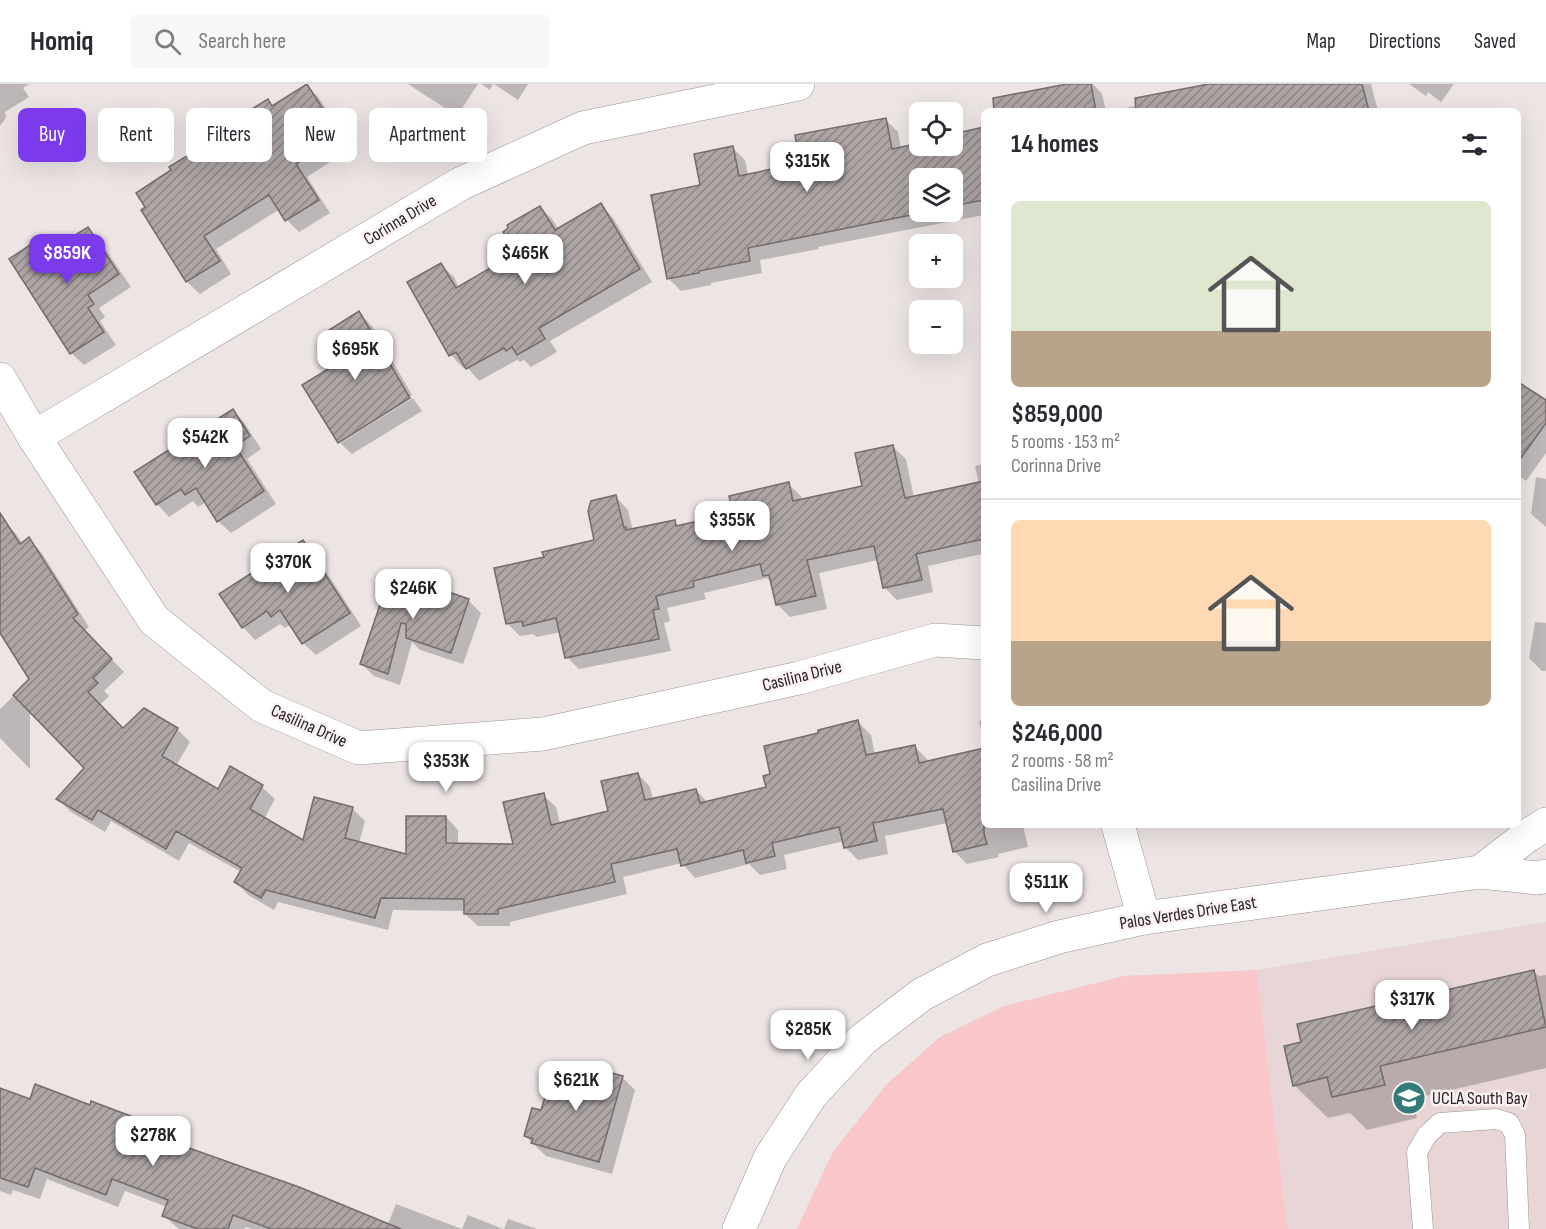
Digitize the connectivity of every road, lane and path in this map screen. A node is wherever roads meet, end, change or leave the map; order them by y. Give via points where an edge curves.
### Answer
1 (798, 84) edge
2 (0, 379) edge
3 (34, 437) junction
4 (981, 643) edge
5 (1546, 824) edge
6 (1119, 828) edge
7 (1479, 872) junction
8 (1546, 876) edge
9 (1144, 918) junction
10 (739, 1229) edge
11 (1423, 1229) edge
12 (1519, 1229) edge

1 - 3 street, Corinna Drive via 583,128 460,184
2 - 3 street, Casilina Drive
3 - 4 street, Casilina Drive via 154,620 262,706 359,748 543,734 799,678 935,640
5 - 7 street, Palos Verdes Drive East
6 - 9 street
7 - 8 street, Palos Verdes Drive East
7 - 9 street, Palos Verdes Drive East
9 - 10 street, Palos Verdes Drive East via 1059,937 987,960 921,995 862,1040 811,1095 770,1158
11 - 12 lane via 1418,1152 1427,1135 1440,1123 1496,1119 1509,1123 1515,1135

